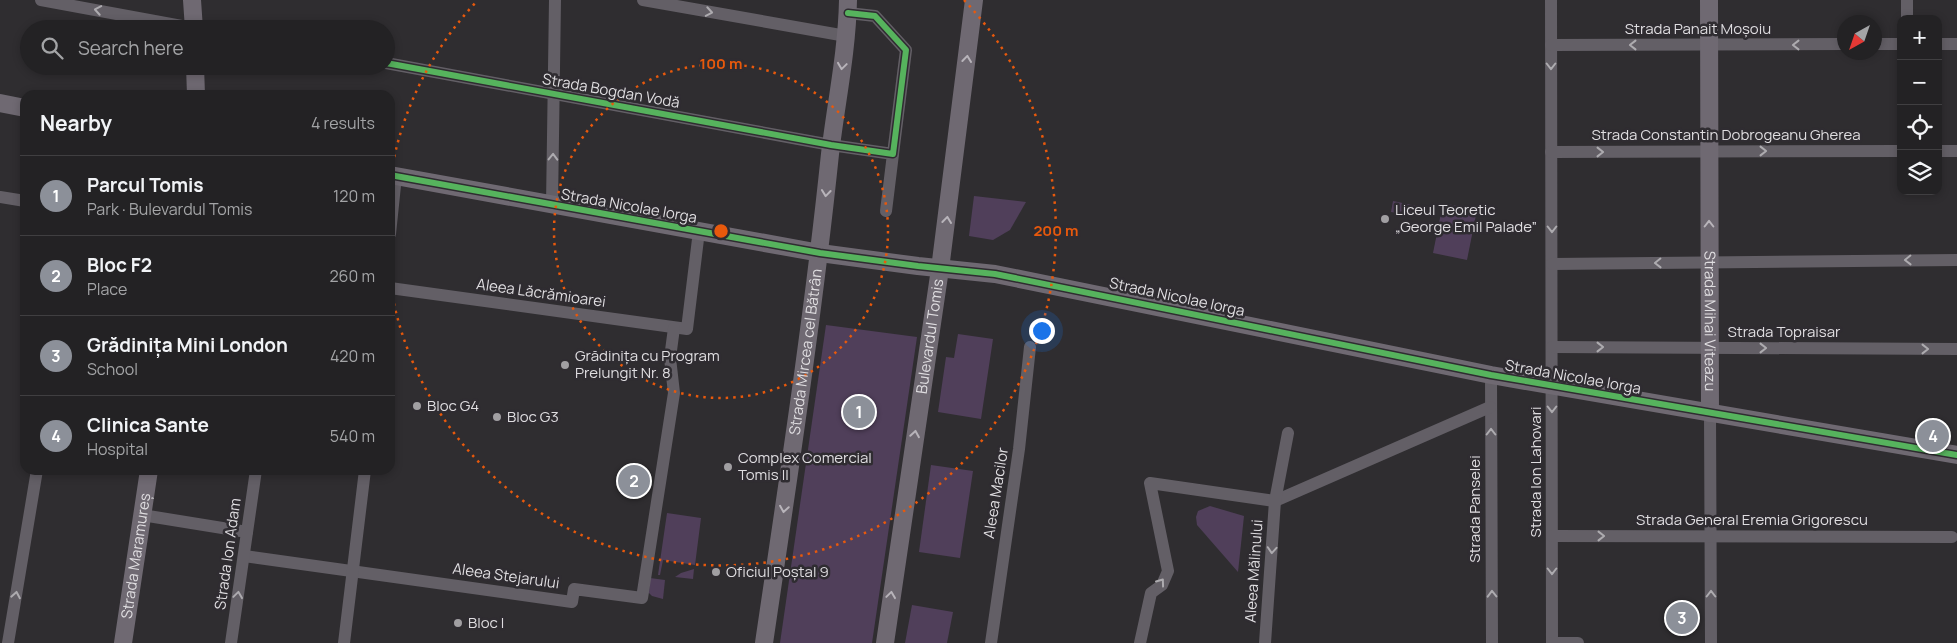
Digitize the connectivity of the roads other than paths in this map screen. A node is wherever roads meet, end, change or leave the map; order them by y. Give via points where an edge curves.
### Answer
1 (41, 0) edge
2 (192, 0) edge
3 (555, 0) edge
4 (644, 0) edge
5 (974, 0) edge
6 (1551, 0) edge
7 (1708, 0) edge
8 (1907, 0) edge
9 (848, 6) edge
10 (1907, 15) edge
11 (151, 20) edge
12 (194, 20) edge
13 (846, 36) junction
14 (1837, 44) edge
15 (1882, 44) edge
16 (1897, 44) edge
17 (1942, 44) edge
18 (1957, 44) edge
19 (1709, 45) junction
20 (1552, 46) junction
21 (395, 65) edge
22 (195, 75) edge
23 (196, 90) edge
24 (553, 94) junction
25 (0, 103) edge
26 (20, 107) edge
27 (831, 145) junction
28 (1897, 151) edge
29 (1942, 151) edge
30 (1957, 151) edge
31 (1552, 152) junction
32 (1709, 152) junction
33 (893, 154) junction
34 (395, 176) edge
35 (0, 197) edge
36 (20, 200) edge
37 (552, 205) junction
38 (886, 211) dead end
39 (699, 232) junction
40 (820, 253) junction
41 (1957, 260) edge
42 (1710, 262) junction
43 (1552, 264) junction
44 (940, 269) junction
45 (395, 289) edge
46 (680, 329) junction
47 (1030, 347) dead end
48 (1552, 347) junction
49 (1710, 348) junction
50 (1957, 350) edge
51 (1491, 375) junction
52 (1552, 386) junction
53 (1490, 407) junction
54 (1710, 413) junction
55 (1288, 433) dead end
56 (1957, 455) edge
57 (36, 475) edge
58 (148, 475) edge
59 (255, 475) edge
60 (364, 475) edge
61 (1275, 501) junction
62 (142, 515) junction
63 (247, 532) junction
64 (1552, 536) junction
65 (1711, 536) junction
66 (1952, 537) dead end
67 (244, 556) junction
68 (353, 571) junction
69 (8, 643) edge
70 (123, 643) edge
71 (231, 643) edge
72 (344, 643) edge
73 (764, 643) edge
74 (885, 643) edge
75 (991, 643) edge
76 (1140, 643) edge
77 (1265, 643) edge
78 (1492, 643) edge
79 (1552, 643) edge
80 (1578, 643) edge
81 (1711, 643) edge

11 -> 1 street
2 - 12 street
3 - 24 street
4 -> 13 street
44 -> 5 street, Bulevardul Tomis
6 - 20 street, Strada Ion Lahovari
7 - 19 street, Strada Mihai Viteazu
8 - 10 street
9 - 13 street, Strada Mircea cel Bătrân
9 - 33 street via 875,16 906,50
13 -> 27 street, Strada Mircea cel Bătrân
14 -> 19 street, Strada Panait Moșoiu
15 - 16 street
17 - 18 street
19 -> 20 street, Strada Panait Moșoiu
19 - 32 street, Strada Mihai Viteazu
20 -> 31 street, Strada Ion Lahovari
21 - 24 street, Strada Bogdan Vodă
22 - 23 street
24 - 27 street, Strada Bogdan Vodă
37 -> 24 street
25 - 26 street
27 - 33 street, Strada Bogdan Vodă
27 -> 40 street, Strada Mircea cel Bătrân
32 -> 28 street, Strada Constantin Dobrogeanu Gherea
29 - 30 street
31 -> 32 street, Strada Constantin Dobrogeanu Gherea
31 -> 43 street, Strada Ion Lahovari
42 -> 32 street, Strada Mihai Viteazu
33 - 38 street
34 - 37 street, Strada Nicolae Iorga
35 - 36 street
37 - 39 street, Strada Nicolae Iorga
39 - 40 street, Strada Nicolae Iorga
39 - 46 street
40 - 44 street, Strada Nicolae Iorga
40 -> 73 street, Strada Mircea cel Bătrân
41 -> 42 street
42 -> 43 street
42 - 49 street, Strada Mihai Viteazu
43 - 48 street, Strada Ion Lahovari
44 - 51 street, Strada Nicolae Iorga via 986,272 1064,286
74 -> 44 street, Bulevardul Tomis
45 - 46 street, Aleea Lăcrămioarei
46 - 68 street, Aleea Stejarului via 670,358 674,393 642,598 574,589 572,602
47 - 75 street, Aleea Macilor
48 -> 49 street, Strada Topraisar
48 - 52 street, Strada Ion Lahovari
49 -> 50 street, Strada Topraisar
49 - 54 street, Strada Mihai Viteazu
51 - 52 street, Strada Nicolae Iorga
51 - 53 street, Strada Panselei
52 - 54 street, Strada Nicolae Iorga
52 -> 64 street, Strada Ion Lahovari
53 - 61 street
78 -> 53 street, Strada Panselei
54 - 56 street, Strada Nicolae Iorga
54 - 65 street, Strada Mihai Viteazu
55 - 61 street, Aleea Mălinului
69 -> 57 street
58 - 62 street, Strada Maramureș
59 - 63 street, Strada Ion Adam
60 - 68 street
76 -> 61 street, Aleea Mălinului via 1151,593 1162,585 1168,570 1150,483
61 -> 77 street, Aleea Mălinului
62 - 63 street
62 - 70 street, Strada Maramureș
63 - 67 street, Strada Ion Adam
64 -> 65 street, Strada General Eremia Grigorescu
64 -> 79 street, Strada Ion Lahovari
65 - 66 street, Strada General Eremia Grigorescu
81 -> 65 street, Strada Mihai Viteazu
67 - 68 street
71 -> 67 street, Strada Ion Adam
68 - 72 street
79 - 80 street

